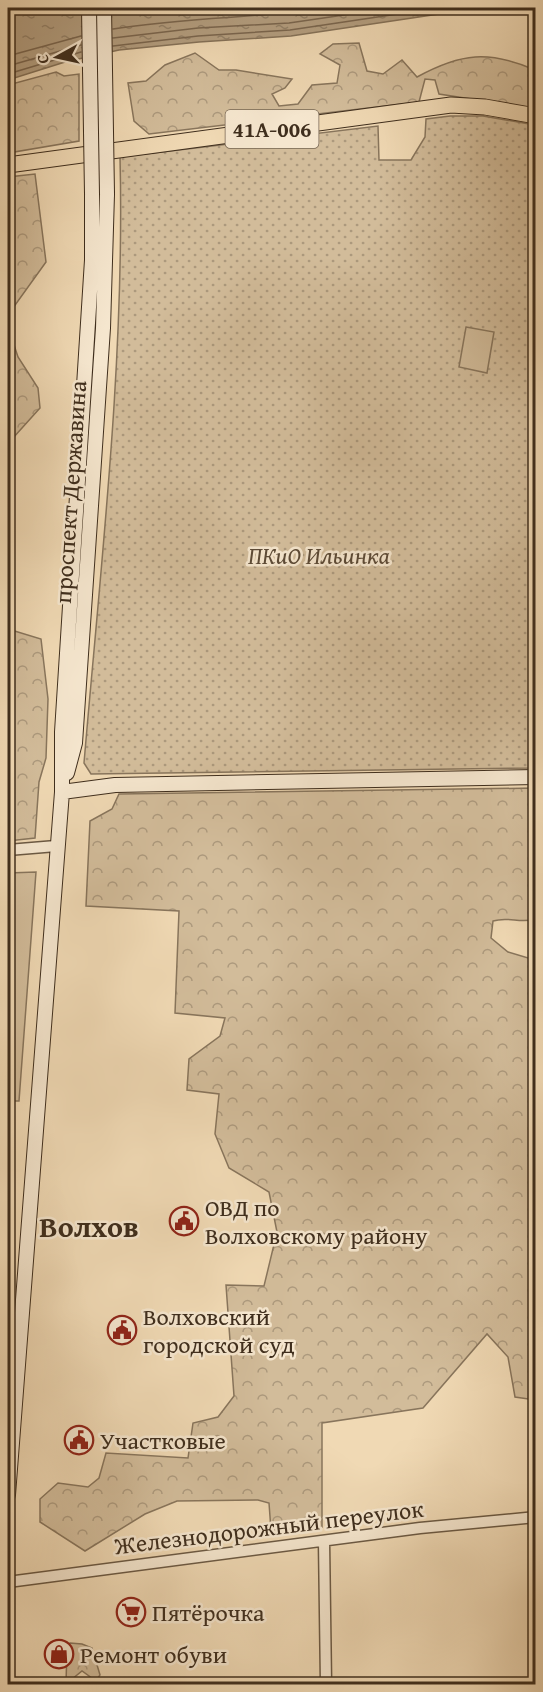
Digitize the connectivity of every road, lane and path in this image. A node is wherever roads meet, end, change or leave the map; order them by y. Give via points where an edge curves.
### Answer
1 (89, 8) edge
2 (104, 8) edge
3 (536, 116) edge
4 (8, 165) edge
5 (536, 777) edge
6 (62, 792) junction
7 (56, 846) junction
8 (8, 850) edge
9 (8, 1495) edge
10 (536, 1517) edge
11 (324, 1541) junction
12 (8, 1582) edge
13 (326, 1684) edge

1 - 6 main road, проспект Державина, bridge via 92,260
2 - 6 main road, проспект Державина, bridge via 107,194 103,328 75,743
3 - 4 main road, 41А-006 via 451,105
5 - 6 main road via 115,785
6 - 7 main road, проспект Державина
7 - 8 street
7 - 9 main road, проспект Державина
10 - 11 street, Железнодорожный переулок
11 - 12 street, Железнодорожный переулок
11 - 13 street

